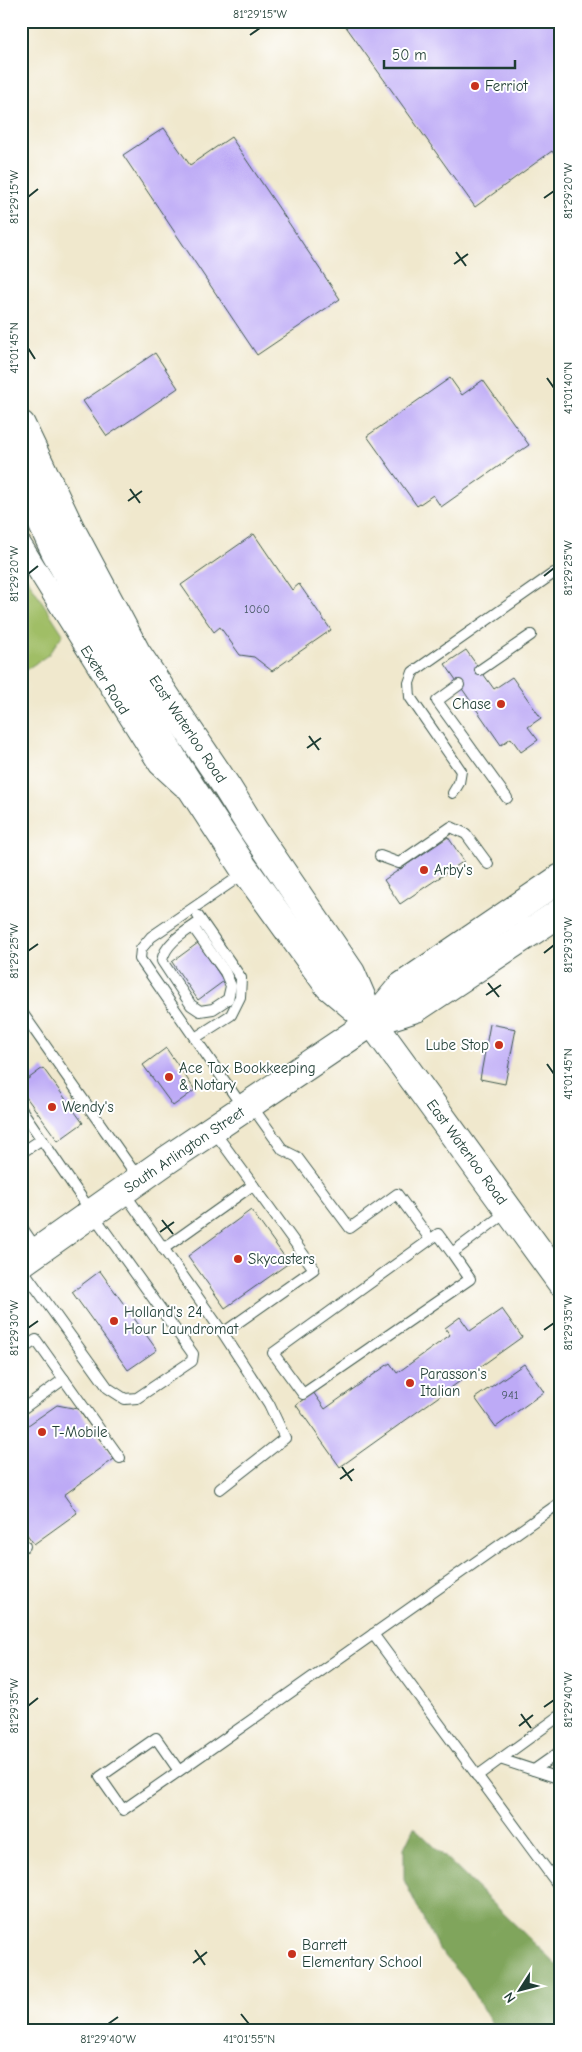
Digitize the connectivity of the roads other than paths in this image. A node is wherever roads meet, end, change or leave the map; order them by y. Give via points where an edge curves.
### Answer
1 (21, 425) edge
2 (21, 477) edge
3 (21, 544) edge
4 (561, 571) edge
5 (530, 635) dead end
6 (480, 670) dead end
7 (459, 684) dead end
8 (453, 792) dead end
9 (507, 798) dead end
10 (203, 805) junction
11 (380, 856) dead end
12 (488, 864) dead end
13 (246, 872) junction
14 (561, 878) edge
15 (193, 908) junction
16 (561, 912) edge
17 (197, 924) junction
18 (21, 1011) edge
19 (372, 1022) junction
20 (195, 1038) junction
21 (248, 1107) junction
22 (21, 1109) edge
23 (213, 1130) junction
24 (42, 1139) junction
25 (21, 1153) edge
26 (132, 1185) junction
27 (253, 1185) junction
28 (509, 1211) junction
29 (92, 1213) junction
30 (21, 1226) edge
31 (430, 1239) junction
32 (163, 1249) junction
33 (452, 1253) junction
34 (27, 1261) edge
35 (561, 1282) edge
36 (223, 1333) junction
37 (21, 1350) edge
38 (64, 1379) junction
39 (21, 1410) edge
40 (120, 1458) dead end
41 (220, 1489) dead end
42 (561, 1502) edge
43 (373, 1634) junction
44 (561, 1715) edge
45 (561, 1751) edge
46 (500, 1759) junction
47 (534, 1770) junction
48 (561, 1770) edge
49 (179, 1771) junction
50 (477, 1776) junction
51 (556, 1777) edge
52 (561, 1889) edge

1 - 19 main road, East Waterloo Road via 70,528 136,652 351,973
2 - 10 main road, East Waterloo Road via 106,644
3 - 10 street, Exeter Road via 158,766
4 - 8 lane via 413,672 409,683 410,697 461,771
5 - 6 lane
7 - 9 lane via 437,701
10 - 13 main road, East Waterloo Road
11 - 12 lane via 399,863 451,827 466,834
13 - 15 lane
13 - 19 main road, East Waterloo Road via 329,986
14 - 19 main road, South Arlington Street via 401,987
15 - 17 lane
15 - 20 lane via 151,937 141,949 140,959
16 - 19 main road, South Arlington Street via 416,1008
17 - 17 lane via 173,941 163,953 162,962 191,1005 200,1011 213,1009 228,999 231,986
17 - 20 lane via 241,978 240,997 231,1014
18 - 26 lane
19 - 21 main road, South Arlington Street
19 - 28 main road, East Waterloo Road
20 - 21 lane
21 - 23 main road, South Arlington Street
21 - 31 lane via 283,1150 297,1157 350,1228 397,1194
22 - 24 lane
23 - 26 main road, South Arlington Street
23 - 27 lane
24 - 25 lane
24 - 29 lane
26 - 29 main road, South Arlington Street
26 - 32 lane
27 - 32 lane
27 - 36 lane via 314,1269
28 - 33 lane
28 - 35 main road, East Waterloo Road
29 - 34 main road, South Arlington Street
29 - 34 lane via 193,1354 192,1361 137,1398 125,1399 108,1388
30 - 34 lane
31 - 33 lane via 438,1234
31 - 33 lane via 273,1353 303,1394 470,1279
32 - 36 lane
36 - 41 lane via 269,1404 285,1438
37 - 38 lane via 36,1340
38 - 39 lane
38 - 40 lane
42 - 43 lane
43 - 49 lane
43 - 50 lane
44 - 46 lane
45 - 47 lane
46 - 47 lane
46 - 50 lane
47 - 51 lane
48 - 51 lane
49 - 49 lane via 123,1810 100,1777 156,1738
50 - 52 lane

